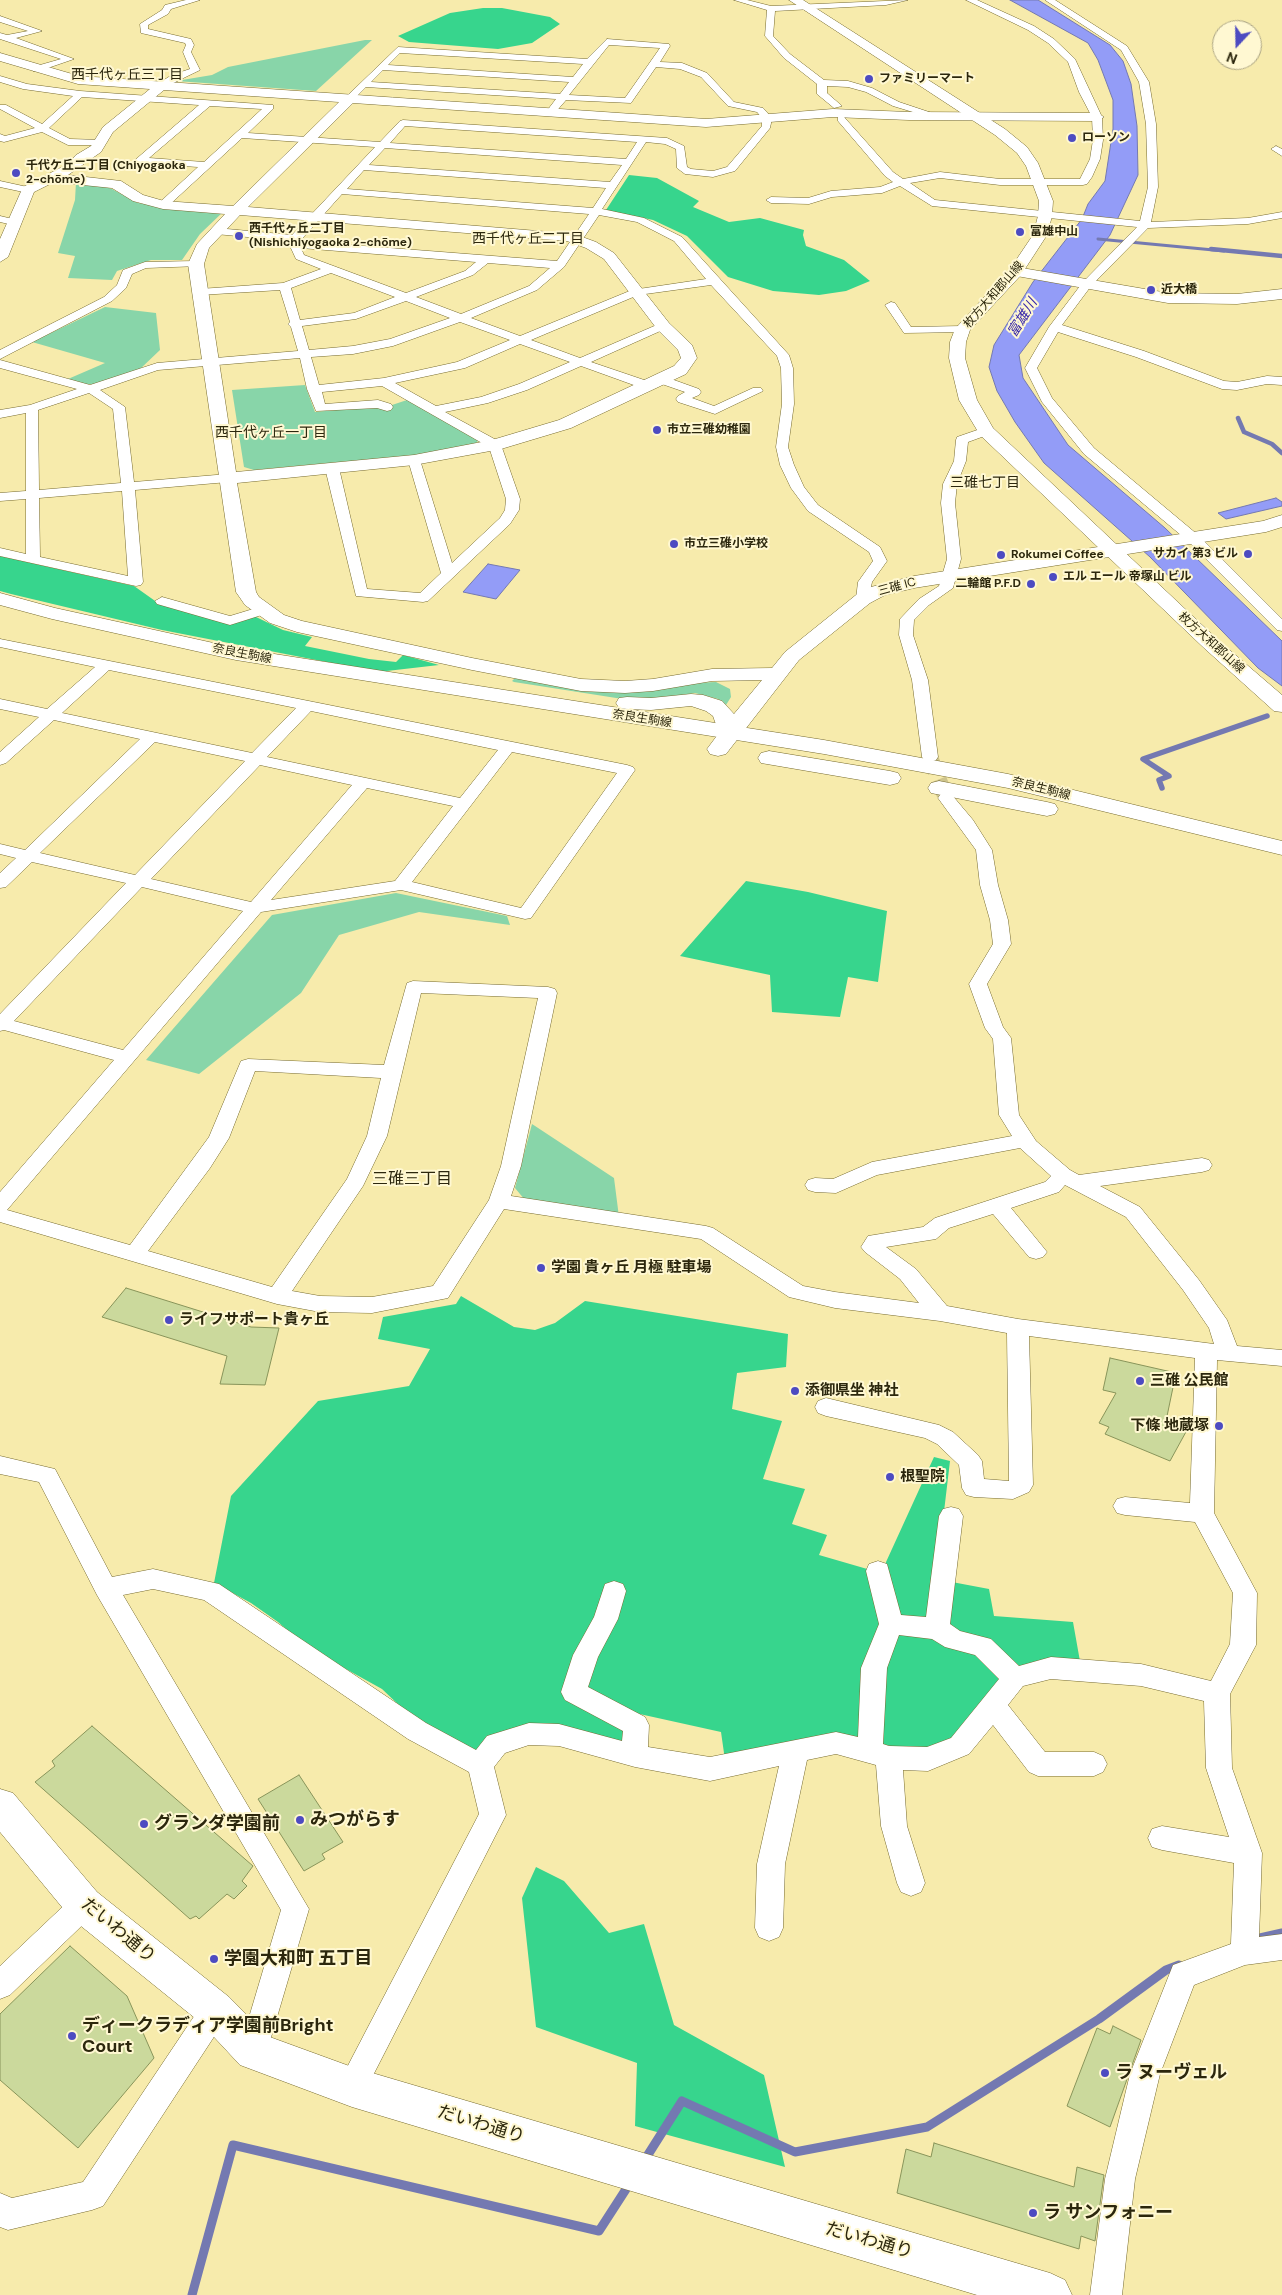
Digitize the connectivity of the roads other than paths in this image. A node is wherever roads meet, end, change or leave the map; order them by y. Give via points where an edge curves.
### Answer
1 (196, 0) edge
2 (738, 0) edge
3 (904, 0) edge
4 (970, 0) edge
5 (1049, 0) edge
6 (1136, 0) edge
7 (1142, 0) edge
8 (800, 3) edge
9 (771, 9) junction
10 (0, 19) edge
11 (3, 37) edge
12 (0, 57) edge
13 (589, 62) junction
14 (654, 64) junction
15 (381, 67) junction
16 (36, 69) junction
17 (0, 79) edge
18 (575, 80) junction
19 (822, 83) junction
20 (364, 84) junction
21 (162, 85) junction
22 (26, 87) junction
23 (80, 94) junction
24 (563, 97) junction
25 (350, 98) junction
26 (146, 99) junction
27 (207, 103) junction
28 (7, 104) edge
29 (837, 106) dead end
30 (551, 112) junction
31 (936, 116) junction
32 (975, 116) junction
33 (1097, 117) junction
34 (767, 118) junction
35 (841, 119) dead end
36 (42, 129) junction
37 (240, 134) junction
38 (0, 136) edge
39 (309, 139) junction
40 (643, 140) junction
41 (101, 143) junction
42 (382, 145) junction
43 (628, 162) junction
44 (207, 165) junction
45 (362, 167) junction
46 (53, 178) junction
47 (1040, 181) junction
48 (901, 182) junction
49 (0, 184) edge
50 (612, 186) junction
51 (28, 190) junction
52 (339, 191) junction
53 (771, 200) dead end
54 (163, 205) junction
55 (237, 211) junction
56 (597, 211) junction
57 (1282, 215) edge
58 (1045, 216) junction
59 (316, 217) junction
60 (7, 220) edge
61 (1140, 224) junction
62 (216, 231) junction
63 (577, 240) junction
64 (295, 241) junction
65 (1, 253) edge
66 (486, 259) junction
67 (196, 264) junction
68 (560, 265) junction
69 (330, 269) junction
70 (1016, 272) junction
71 (714, 281) junction
72 (1080, 283) junction
73 (285, 286) junction
74 (200, 292) junction
75 (636, 292) junction
76 (1282, 294) edge
77 (406, 298) junction
78 (891, 305) dead end
79 (460, 318) junction
80 (294, 324) junction
81 (663, 326) junction
82 (1055, 327) junction
83 (963, 329) junction
84 (519, 340) junction
85 (0, 354) edge
86 (306, 355) junction
87 (579, 362) junction
88 (211, 363) junction
89 (0, 364) edge
90 (1282, 381) edge
91 (384, 382) junction
92 (653, 382) junction
93 (313, 388) junction
94 (90, 389) junction
95 (757, 391) dead end
96 (387, 407) dead end
97 (32, 408) junction
98 (435, 410) junction
99 (0, 414) edge
100 (986, 431) junction
101 (495, 445) junction
102 (414, 460) junction
103 (332, 468) junction
104 (228, 478) junction
105 (128, 486) junction
106 (33, 494) junction
107 (0, 497) edge
108 (1282, 521) edge
109 (1191, 538) junction
110 (1110, 550) junction
111 (0, 552) edge
112 (33, 560) junction
113 (448, 573) junction
114 (951, 576) junction
115 (0, 599) edge
116 (863, 600) junction
117 (162, 601) dead end
118 (264, 610) junction
119 (0, 612) edge
120 (1282, 627) edge
121 (0, 643) edge
122 (107, 664) junction
123 (472, 664) junction
124 (776, 674) junction
125 (712, 675) junction
126 (0, 704) edge
127 (752, 704) junction
128 (307, 706) junction
129 (1282, 706) edge
130 (51, 715) junction
131 (152, 736) junction
132 (724, 741) junction
133 (508, 747) junction
134 (930, 757) tunnel mouth
135 (256, 759) junction
136 (0, 760) edge
137 (364, 782) junction
138 (946, 798) tunnel mouth
139 (464, 804) junction
140 (1282, 848) edge
141 (0, 849) edge
142 (29, 855) junction
143 (1282, 863) edge
144 (138, 881) junction
145 (0, 883) edge
146 (400, 885) junction
147 (255, 908) junction
148 (0, 1024) edge
149 (127, 1057) junction
150 (392, 1072) junction
151 (1025, 1140) junction
152 (1202, 1165) dead end
153 (1071, 1179) junction
154 (815, 1185) dead end
155 (499, 1201) junction
156 (0, 1205) edge
157 (996, 1205) junction
158 (0, 1215) edge
159 (1036, 1252) dead end
160 (134, 1255) junction
161 (277, 1296) junction
162 (940, 1312) junction
163 (1018, 1327) junction
164 (1217, 1351) junction
165 (1282, 1358) edge
166 (826, 1407) dead end
167 (0, 1465) edge
168 (1125, 1506) dead end
169 (1202, 1513) junction
170 (951, 1516) dead end
171 (878, 1571) dead end
172 (106, 1588) junction
173 (614, 1591) dead end
174 (891, 1624) junction
175 (937, 1629) junction
176 (1016, 1678) junction
177 (1218, 1694) junction
178 (993, 1705) junction
179 (796, 1751) junction
180 (879, 1754) junction
181 (635, 1756) junction
182 (1094, 1764) dead end
183 (480, 1765) junction
184 (0, 1805) edge
185 (1162, 1838) dead end
186 (1248, 1853) junction
187 (911, 1883) dead end
188 (84, 1905) junction
189 (769, 1928) dead end
190 (1282, 1948) edge
191 (1245, 1952) junction
192 (0, 1985) edge
193 (215, 2010) junction
194 (254, 2051) junction
195 (352, 2087) junction
196 (0, 2208) edge
197 (1050, 2295) edge
198 (1106, 2295) edge

1 - 21 street via 168,7 144,24 144,31 188,41 190,45 187,52 195,70
2 - 9 street
3 - 8 street via 886,4
4 - 33 street via 1031,28 1051,41 1072,61
5 - 61 street via 1124,48 1144,82 1152,124 1153,187
6 - 7 street
8 - 9 street
8 - 32 street, 枚方大和郡山線
9 - 19 street via 769,36 787,56
10 - 11 street via 38,31
11 - 16 street via 70,59
12 - 16 street
13 - 14 street via 607,42 666,46
13 - 15 street via 398,50
13 - 18 street
14 - 24 street via 628,101
14 - 34 street via 682,66 704,75 731,104 760,110
15 - 18 street
15 - 20 street
16 - 21 street via 78,80
17 - 22 street
18 - 24 street
19 - 29 street via 822,94
19 - 31 street via 848,84 869,90 896,104
20 - 24 street
20 - 25 street
21 - 25 street
21 - 26 street
22 - 23 street
22 - 28 street
23 - 26 street
23 - 36 street
24 - 30 street
25 - 30 street
25 - 39 street
26 - 27 street
26 - 41 street via 108,130
27 - 37 street via 270,107
27 - 44 street via 140,160
28 - 36 street
30 - 34 street via 706,123
31 - 32 street
31 - 34 street via 833,113
32 - 33 street
32 - 47 street, 枚方大和郡山線 via 1022,150
33 - 47 street via 1095,159 1087,177 1082,182
34 - 40 street via 767,126 730,169 713,174 689,172 682,168 681,148 675,144
35 - 48 street via 889,174
36 - 38 street via 4,139
36 - 41 street via 68,142
37 - 39 street
37 - 44 street
39 - 42 street
39 - 55 street
40 - 42 street via 403,123
40 - 43 street
41 - 46 street
42 - 43 street
42 - 45 street
43 - 50 street
44 - 54 street
45 - 50 street
45 - 52 street
46 - 51 street
46 - 54 street via 116,184 138,198
47 - 48 street via 1000,182 940,175
47 - 58 street, 枚方大和郡山線 via 1046,201
48 - 53 street via 882,190 830,194 809,200
48 - 58 street via 932,203
49 - 51 street
50 - 56 street
51 - 60 street
52 - 56 street
52 - 59 street
54 - 55 street
55 - 59 street
55 - 62 street
56 - 63 street
56 - 71 street via 640,220 678,238
57 - 61 street via 1248,220
58 - 61 street
58 - 70 street, 枚方大和郡山線 via 1040,235
59 - 63 street via 549,234
59 - 64 street
60 - 65 street
61 - 72 street
62 - 64 street
62 - 67 street via 202,247
63 - 68 street
63 - 75 street via 609,256
64 - 66 street
64 - 69 street via 300,257
66 - 68 street
66 - 77 street via 469,274
67 - 74 street
67 - 85 street via 145,265 126,272 122,286 108,299
68 - 79 street via 533,288
69 - 73 street
69 - 77 street
70 - 72 street
70 - 83 street, 枚方大和郡山線
71 - 75 street
71 - 116 street via 783,355 787,368 788,404 782,448 798,488 813,508 875,550 880,561 865,582
72 - 76 street via 1168,298 1237,299
72 - 82 street
73 - 74 street
73 - 80 street
74 - 88 street
75 - 81 street
75 - 84 street
77 - 79 street
77 - 80 street via 356,316
78 - 83 street via 908,331
79 - 84 street
79 - 86 street via 393,342
80 - 86 street
81 - 87 street
81 - 92 street via 686,348 689,358 680,370
82 - 90 street via 1222,385
82 - 109 street via 1030,368 1046,399 1089,451
83 - 100 street, 枚方大和郡山線 via 957,358 962,384
84 - 87 street
84 - 91 street via 460,364
86 - 88 street
86 - 93 street
87 - 92 street
87 - 98 street via 523,388
88 - 94 street via 157,367
88 - 104 street
89 - 94 street
91 - 93 street
91 - 98 street
92 - 95 street via 695,392 682,399 715,410
92 - 101 street via 565,424
93 - 96 street via 320,408 378,404
94 - 97 street
94 - 105 street via 119,407
97 - 99 street
97 - 106 street
98 - 101 street
100 - 110 street, 枚方大和郡山線
100 - 114 street via 962,440 960,461 950,484 948,503 954,559
101 - 102 street
101 - 113 street via 513,498 512,510 505,521
102 - 103 street
102 - 113 street
103 - 104 street
103 - 113 street via 361,593 423,598
104 - 105 street
104 - 118 street via 246,592
105 - 106 street
105 - 112 street via 136,582
106 - 107 street
106 - 112 street
108 - 109 street, 三碓 IC
109 - 110 street, 三碓 IC
109 - 120 street
110 - 114 street, 三碓 IC
110 - 129 street, 枚方大和郡山線
111 - 112 street
114 - 116 street, 三碓 IC via 878,590
114 - 134 street via 946,588 924,602 907,619 906,636 920,680
115 - 132 street, 奈良生駒線 via 236,654
116 - 124 street, 三碓 IC via 792,656
117 - 118 street via 230,621
118 - 123 street via 297,626
119 - 132 street, 奈良生駒線 via 223,662 507,714
121 - 122 street
122 - 128 street
122 - 130 street
123 - 125 street via 581,685 653,685
123 - 132 street via 507,683 624,703 703,701 723,713
124 - 125 street
124 - 127 street, 三碓 IC
125 - 127 street via 739,686
126 - 130 street
127 - 132 street, 三碓 IC
128 - 133 street
128 - 135 street
130 - 131 street
130 - 136 street
131 - 135 street
131 - 142 street
132 - 140 street, 奈良生駒線 via 824,747 1008,781
132 - 143 street, 奈良生駒線 via 1196,841
133 - 139 street
133 - 146 street via 627,770 525,914
135 - 137 street
135 - 144 street
137 - 139 street
137 - 147 street
138 - 151 street via 984,850 1002,944 978,984 994,1028 1002,1038 1009,1115
139 - 146 street
141 - 142 street
142 - 144 street
142 - 145 street
144 - 147 street
144 - 148 street
146 - 147 street
147 - 149 street
148 - 149 street
149 - 156 street
150 - 155 street via 413,987 548,993 511,1166
150 - 160 street via 248,1065 219,1138
150 - 161 street via 377,1136 356,1181
151 - 153 street
151 - 154 street via 872,1169 836,1186
152 - 153 street
153 - 157 street
153 - 164 street via 1133,1212 1219,1326
155 - 161 street via 440,1292 372,1306 320,1304
155 - 162 street via 706,1233 797,1292 835,1300
157 - 159 street
157 - 162 street via 942,1223 929,1234 873,1244 908,1274
158 - 160 street
160 - 161 street
162 - 163 street
163 - 164 street
163 - 166 street via 1021,1485 1013,1490 974,1488 970,1461 945,1438 932,1431
164 - 165 street
164 - 169 street
167 - 172 street via 47,1475
168 - 169 street
169 - 177 street via 1245,1592 1243,1645
170 - 175 street
171 - 174 street
172 - 183 street via 153,1579 210,1591 417,1731
172 - 194 street via 295,1908
173 - 181 street via 606,1619 586,1655 574,1692 636,1725
174 - 175 street
174 - 180 street via 874,1668
175 - 176 street via 954,1640 982,1646
176 - 177 street via 1051,1668 1140,1676
176 - 178 street
177 - 186 street via 1218,1768
178 - 180 street via 960,1746 928,1759
178 - 182 street via 1038,1764
179 - 180 street via 836,1743
179 - 181 street via 710,1770
179 - 189 street via 771,1864
180 - 187 street via 894,1826
181 - 183 street via 559,1735 529,1734 496,1744
183 - 195 street via 493,1815
184 - 188 street, だいわ通り
185 - 186 street
186 - 191 street
188 - 192 street
188 - 193 street, だいわ通り
190 - 191 street
191 - 198 street via 1183,1975 1145,2074 1122,2170
193 - 194 street, だいわ通り
193 - 196 street via 92,2195 8,2215
194 - 195 street, だいわ通り
195 - 197 street, だいわ通り

